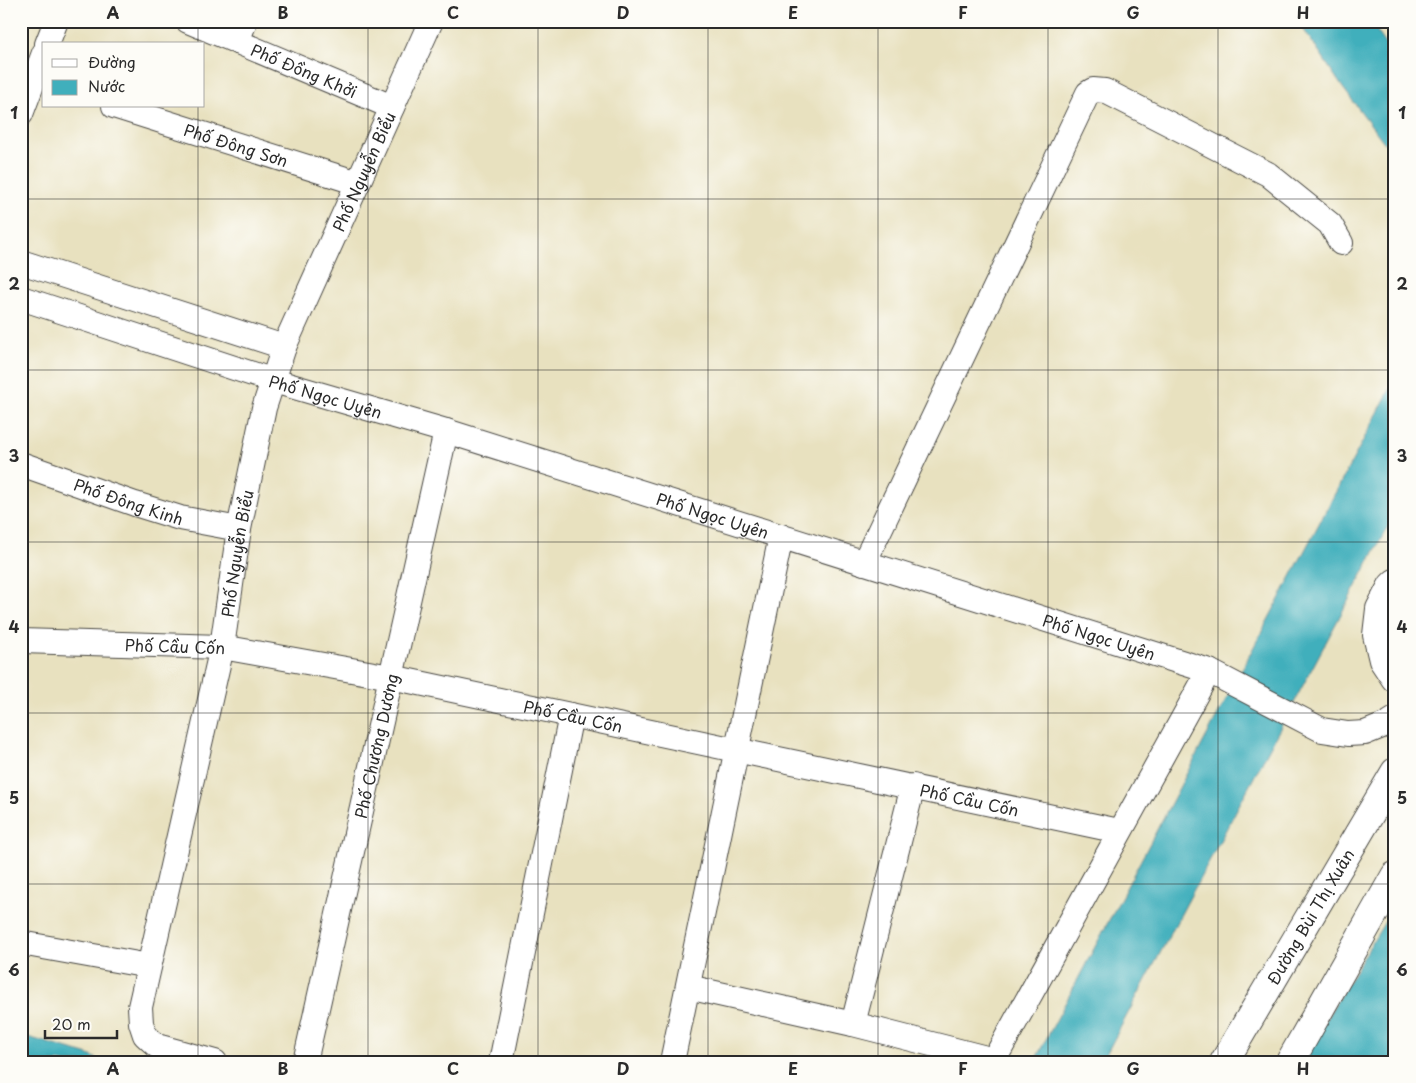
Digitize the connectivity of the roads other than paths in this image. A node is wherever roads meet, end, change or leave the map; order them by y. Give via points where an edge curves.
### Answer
1 (56, 21) edge
2 (188, 21) edge
3 (431, 21) edge
4 (241, 31) edge
5 (48, 42) edge
6 (42, 58) edge
7 (33, 81) edge
8 (392, 107) junction
9 (120, 108) edge
10 (21, 114) edge
11 (358, 184) junction
12 (1341, 243) dead end
13 (21, 262) edge
14 (21, 298) edge
15 (284, 347) junction
16 (274, 380) junction
17 (446, 431) junction
18 (21, 464) edge
19 (239, 529) junction
20 (781, 536) junction
21 (864, 563) junction
22 (1395, 583) edge
23 (21, 642) edge
24 (222, 647) junction
25 (1218, 676) junction
26 (391, 677) junction
27 (1395, 678) edge
28 (571, 715) junction
29 (1395, 719) edge
30 (736, 750) junction
31 (1395, 772) edge
32 (913, 786) junction
33 (1119, 831) junction
34 (1395, 876) edge
35 (21, 943) edge
36 (149, 966) junction
37 (688, 987) junction
38 (853, 1024) junction
39 (993, 1061) edge
40 (216, 1062) edge
41 (305, 1062) edge
42 (501, 1062) edge
43 (672, 1062) edge
44 (1224, 1062) edge
45 (1290, 1062) edge

1 - 5 street
2 - 4 street, Phố Đồng Khởi
3 - 8 street, Phố Nguyễn Biểu
4 - 8 street, Phố Đồng Khởi
6 - 7 street
7 - 10 street
8 - 11 street, Phố Nguyễn Biểu
9 - 11 street, Phố Đông Sơn
11 - 15 street, Phố Nguyễn Biểu
12 - 21 street via 1330,224 1268,174 1105,90 1088,93
13 - 15 street
14 - 16 street, Phố Ngọc Uyên
15 - 16 street, Phố Nguyễn Biểu
16 - 17 street, Phố Ngọc Uyên
16 - 19 street, Phố Nguyễn Biểu via 264,408
17 - 20 street, Phố Ngọc Uyên
17 - 26 street, Phố Chương Dương
18 - 19 street, Phố Đông Kinh via 180,518
19 - 24 street, Phố Nguyễn Biểu
20 - 21 street, Phố Ngọc Uyên
20 - 30 street
21 - 25 street, Phố Ngọc Uyên
22 - 27 street via 1380,609 1377,635 1383,660
23 - 24 street, Phố Cầu Cốn
24 - 26 street, Phố Cầu Cốn
24 - 36 street, Phố Nguyễn Biểu
25 - 29 street, Phố Ngọc Uyên via 1322,730 1365,733
25 - 33 street
26 - 28 street, Phố Cầu Cốn
26 - 41 street, Phố Chương Dương
28 - 30 street, Phố Cầu Cốn
28 - 42 street
30 - 32 street, Phố Cầu Cốn
30 - 37 street
31 - 44 street, Đường Bùi Thị Xuân
32 - 33 street, Phố Cầu Cốn
32 - 38 street
33 - 39 street
34 - 45 street
35 - 36 street
36 - 40 street, Phố Nguyễn Biểu via 140,1007 145,1036 157,1046
37 - 38 street
37 - 43 street
38 - 39 street

